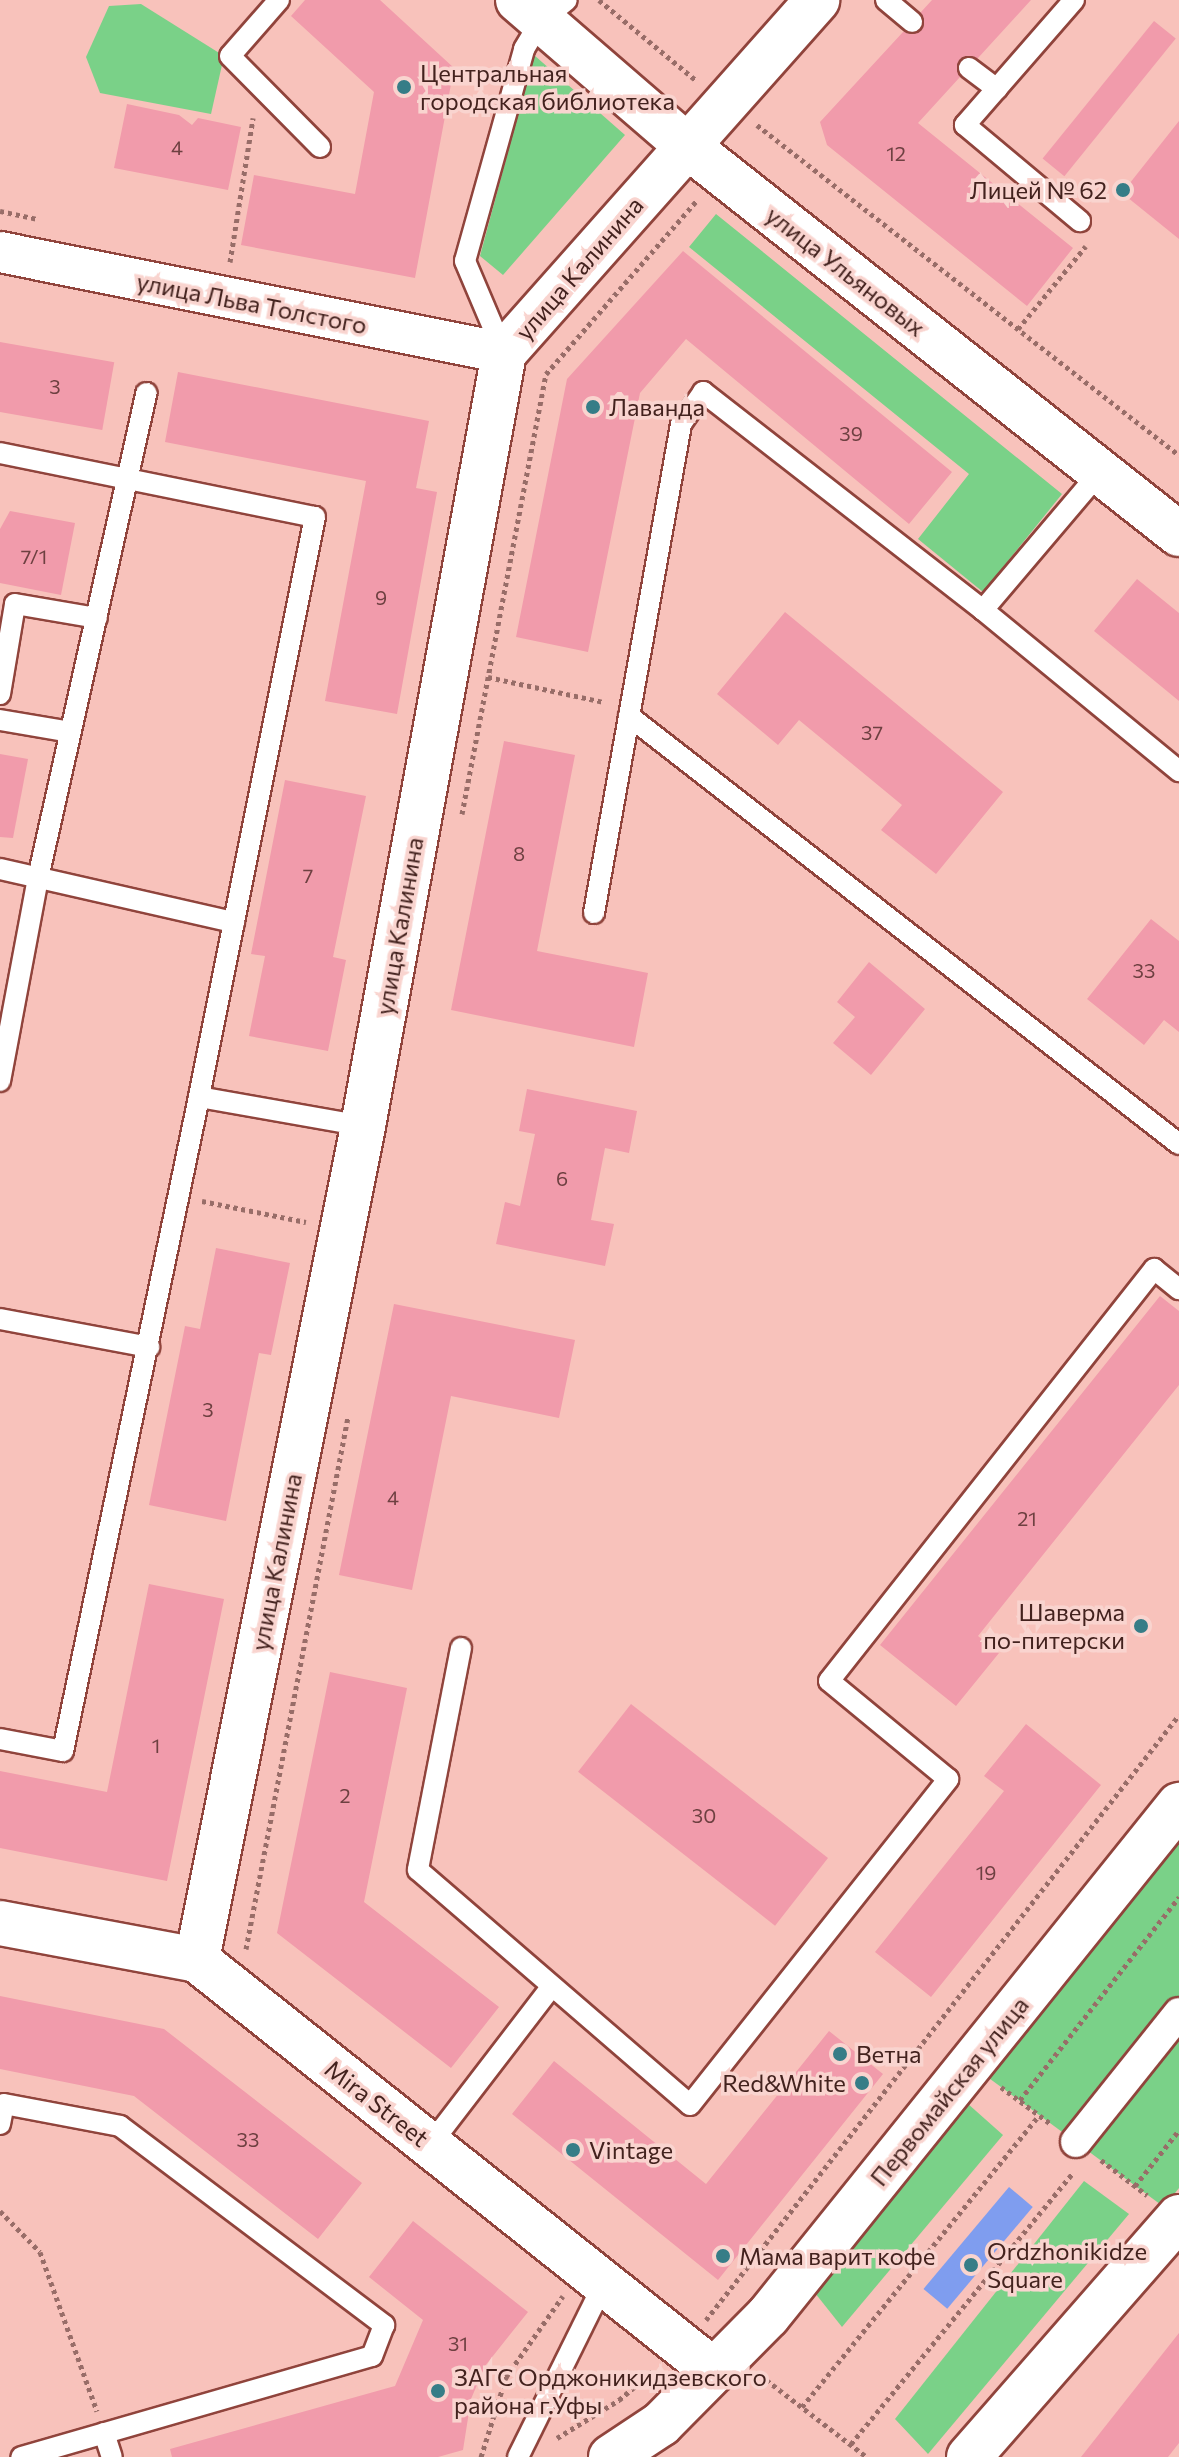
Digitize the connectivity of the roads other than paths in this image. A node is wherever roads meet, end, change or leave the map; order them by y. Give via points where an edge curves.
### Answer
1 (279, 0) edge
2 (817, 0) edge
3 (886, 0) edge
4 (1074, 0) edge
5 (542, 7) edge
6 (912, 22) dead end
7 (969, 68) dead end
8 (997, 89) junction
9 (320, 147) dead end
10 (703, 158) junction
11 (1080, 221) road end
12 (0, 252) edge
13 (504, 353) junction
14 (146, 393) dead end
15 (0, 453) edge
16 (1100, 472) junction
17 (128, 479) junction
18 (1179, 534) edge
19 (983, 610) junction
20 (97, 618) junction
21 (0, 694) edge
22 (629, 716) junction
23 (0, 720) edge
24 (70, 732) junction
25 (1179, 771) edge
26 (0, 869) edge
27 (38, 878) junction
28 (594, 913) dead end
29 (234, 922) junction
30 (0, 1081) edge
31 (199, 1097) junction
32 (363, 1126) junction
33 (1179, 1144) edge
34 (1179, 1289) edge
35 (0, 1319) edge
36 (149, 1347) junction
37 (461, 1648) dead end
38 (0, 1739) edge
39 (1179, 1805) edge
40 (0, 1923) edge
41 (197, 1960) junction
42 (552, 1986) junction
43 (1179, 2013) edge
44 (0, 2124) edge
45 (430, 2145) junction
46 (1082, 2153) road end
47 (1166, 2208) edge
48 (587, 2285) junction
49 (715, 2350) junction
50 (104, 2433) junction
51 (519, 2455) edge
52 (21, 2457) edge
53 (112, 2457) edge
54 (611, 2457) edge
55 (969, 2457) edge

1 - 9 lane via 230,56
2 - 10 street, улица Калинина via 726,101
3 - 6 lane
4 - 8 lane
5 - 10 street, улица Ульяновых
5 - 13 lane via 524,49 465,261
7 - 8 lane
8 - 11 lane via 965,125
10 - 13 street, улица Калинина
10 - 16 street, улица Ульяновых
12 - 13 street, улица Льва Толстого
13 - 32 street, улица Калинина
14 - 17 lane
15 - 17 lane
16 - 18 street, улица Ульяновых
16 - 19 lane
17 - 20 lane
17 - 29 lane via 315,517
19 - 22 lane via 703,392 681,424
19 - 25 lane
20 - 21 lane via 15,604
20 - 24 lane
22 - 28 lane
22 - 33 lane
23 - 24 lane
24 - 27 lane
26 - 27 lane
27 - 29 lane
27 - 30 lane
29 - 31 lane
31 - 32 lane
31 - 36 lane
32 - 41 street, улица Калинина
34 - 42 lane via 1154,1269 829,1681 948,1779 690,2105
35 - 36 lane
36 - 38 lane via 63,1751
37 - 42 lane via 418,1870
39 - 49 street, Первомайская улица via 768,2316
40 - 41 street, Mira Street
41 - 45 street, Mira Street
42 - 45 lane
43 - 46 street
44 - 50 lane via 4,2104 120,2126 384,2325 372,2356
45 - 48 street, Mira Street
47 - 55 street
48 - 49 street, Mira Street
48 - 51 lane
49 - 54 street, Первомайская улица via 661,2424
50 - 52 lane
50 - 53 lane

